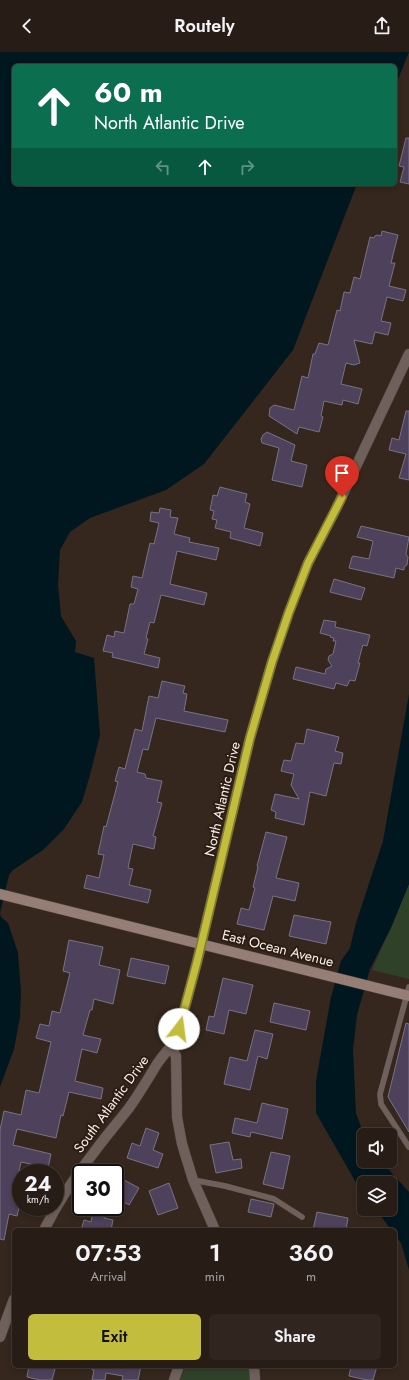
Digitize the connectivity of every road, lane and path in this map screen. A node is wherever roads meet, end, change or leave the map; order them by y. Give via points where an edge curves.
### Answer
1 (409, 354) edge
2 (0, 894) edge
3 (201, 943) junction
4 (408, 993) edge
5 (171, 1047) junction
6 (409, 1147) edge
7 (193, 1180) junction
8 (302, 1217) dead end
9 (45, 1228) edge
10 (214, 1228) edge
11 (12, 1304) edge
12 (0, 1337) edge
13 (178, 1368) edge
14 (254, 1368) edge
15 (174, 1380) edge
16 (255, 1380) edge

1 - 3 street, North Atlantic Drive via 336,511 308,563 289,612 250,738
2 - 3 main road, East Ocean Avenue
3 - 4 main road, East Ocean Avenue via 369,986
3 - 5 street, South Atlantic Drive via 177,1037
4 - 6 lane via 380,1094 381,1104
5 - 7 street via 176,1056 177,1117
5 - 9 street, South Atlantic Drive via 129,1108 94,1152
7 - 8 lane via 274,1199
7 - 10 street
11 - 12 street
13 - 15 street
14 - 16 street

